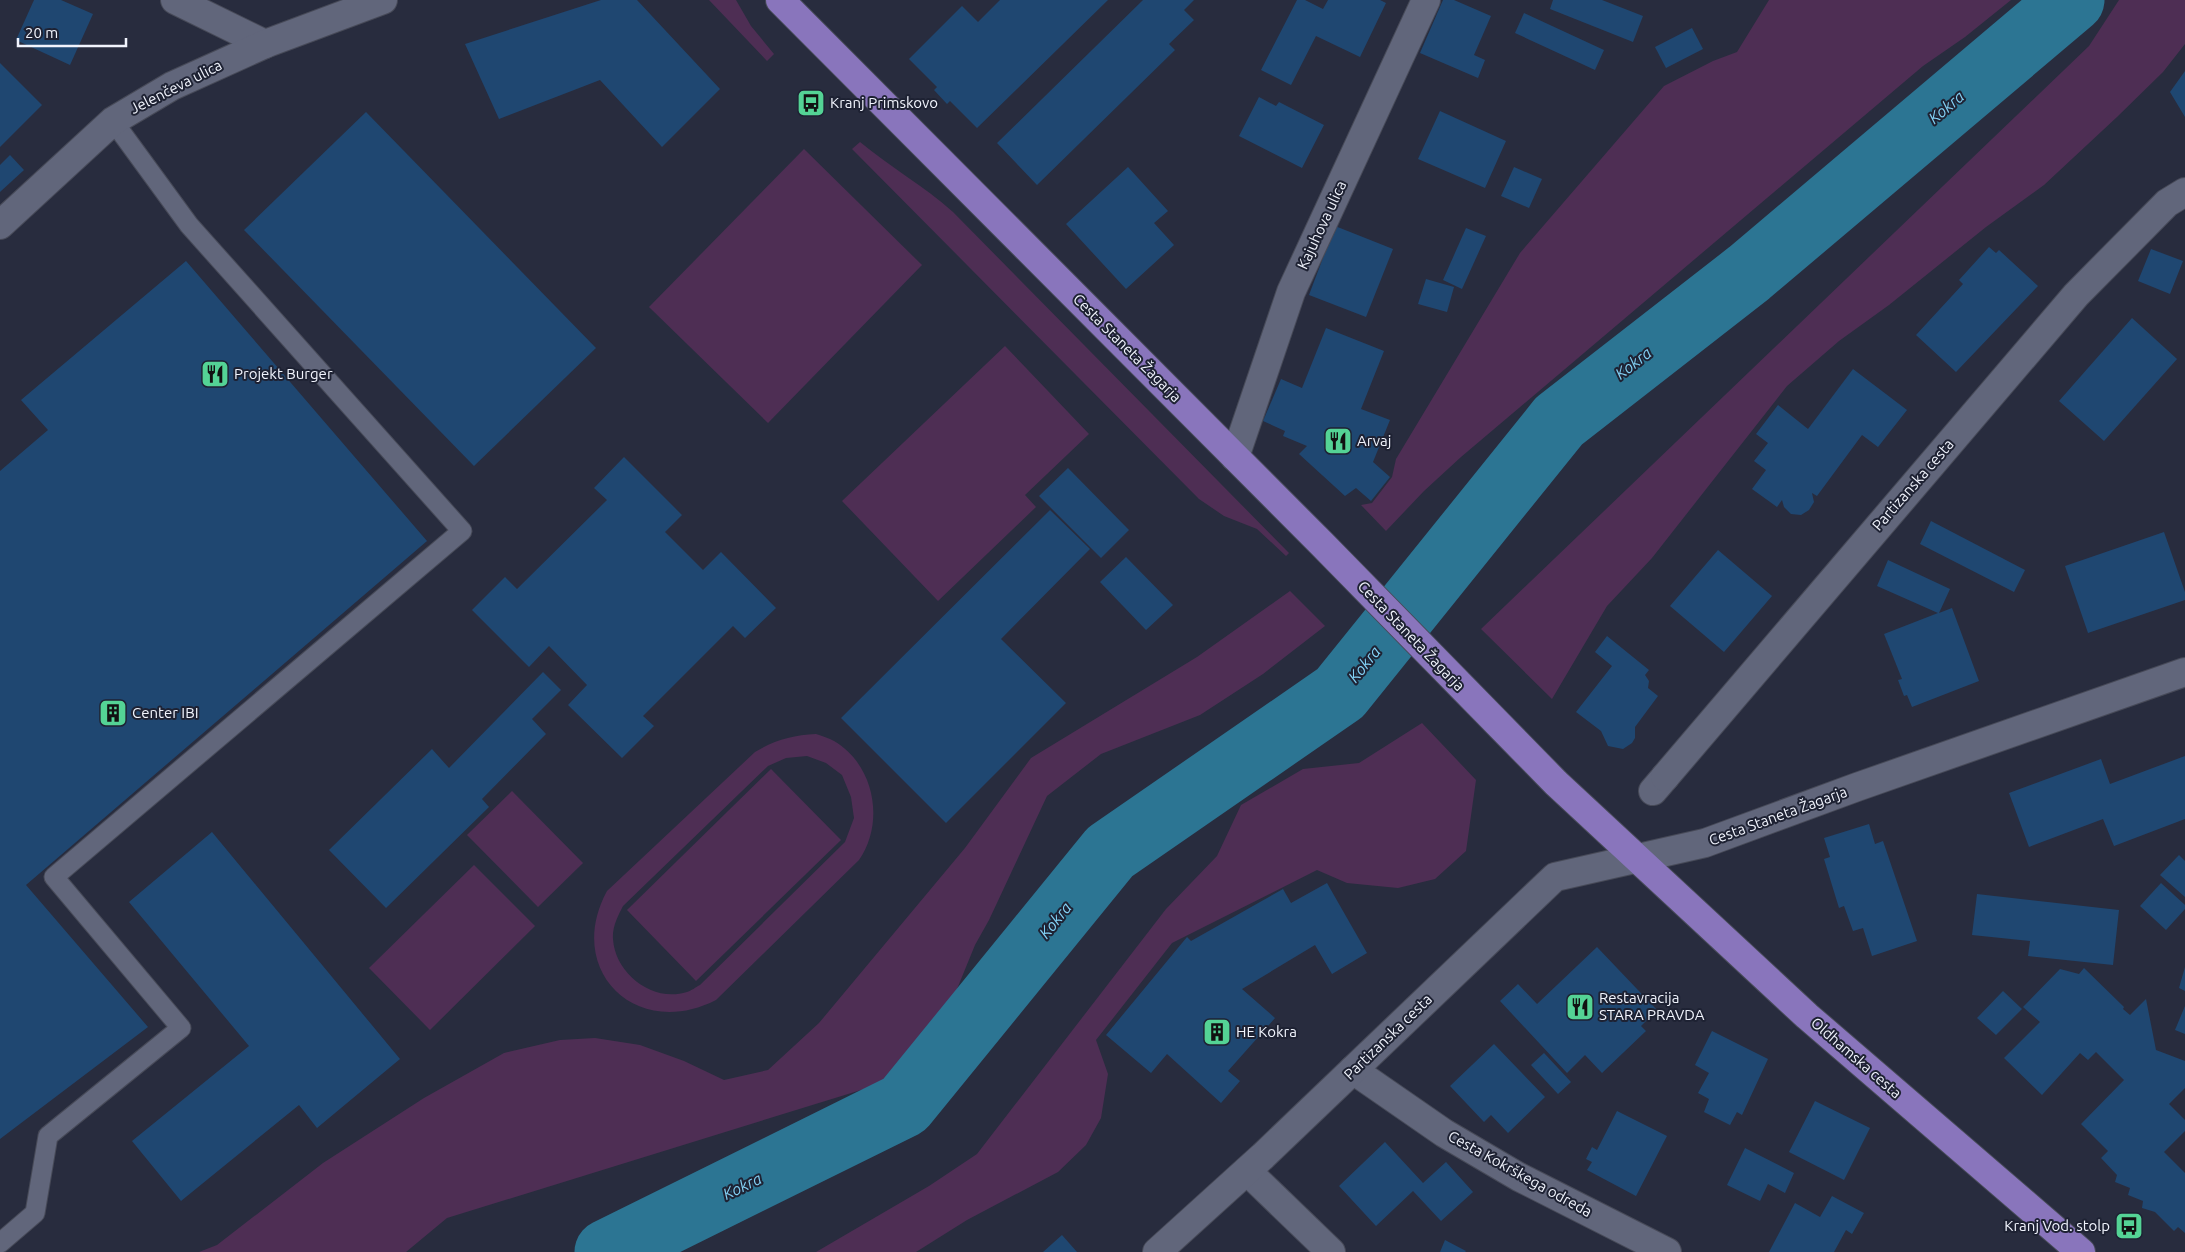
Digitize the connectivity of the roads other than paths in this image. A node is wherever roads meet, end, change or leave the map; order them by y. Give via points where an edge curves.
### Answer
1 (175, 0) edge
2 (383, 0) edge
3 (780, 0) edge
4 (1426, 0) edge
5 (265, 44) junction
6 (113, 121) junction
7 (2185, 192) edge
8 (0, 225) edge
9 (1235, 457) junction
10 (2185, 672) edge
11 (1659, 784) dead end
12 (1637, 859) junction
13 (1354, 1070) junction
14 (1247, 1171) junction
15 (0, 1243) edge
16 (1157, 1252) edge
17 (1331, 1252) edge
18 (1667, 1252) edge
19 (2081, 1252) edge

1 - 5 street
2 - 5 street, Jelenčeva ulica
3 - 9 main road, Cesta Staneta Žagarja
4 - 9 street, Kajuhova ulica via 1291,292
5 - 6 street, Jelenčeva ulica via 172,86
6 - 8 street, Jelenčeva ulica
6 - 15 lane via 189,225 462,531 54,877 181,1028 48,1136 35,1213
7 - 11 street, Partizanska cesta via 2166,203 2076,295
9 - 12 main road, Cesta Staneta Žagarja via 1513,741
10 - 12 street, Cesta Staneta Žagarja via 1705,843
12 - 13 street, Partizanska cesta via 1555,877
12 - 19 main road, Oldhamska cesta via 1807,1016
13 - 14 street, Partizanska cesta
13 - 18 street, Cesta Kokrškega odreda via 1444,1133 1518,1177
14 - 16 street, Partizanska cesta
14 - 17 street

